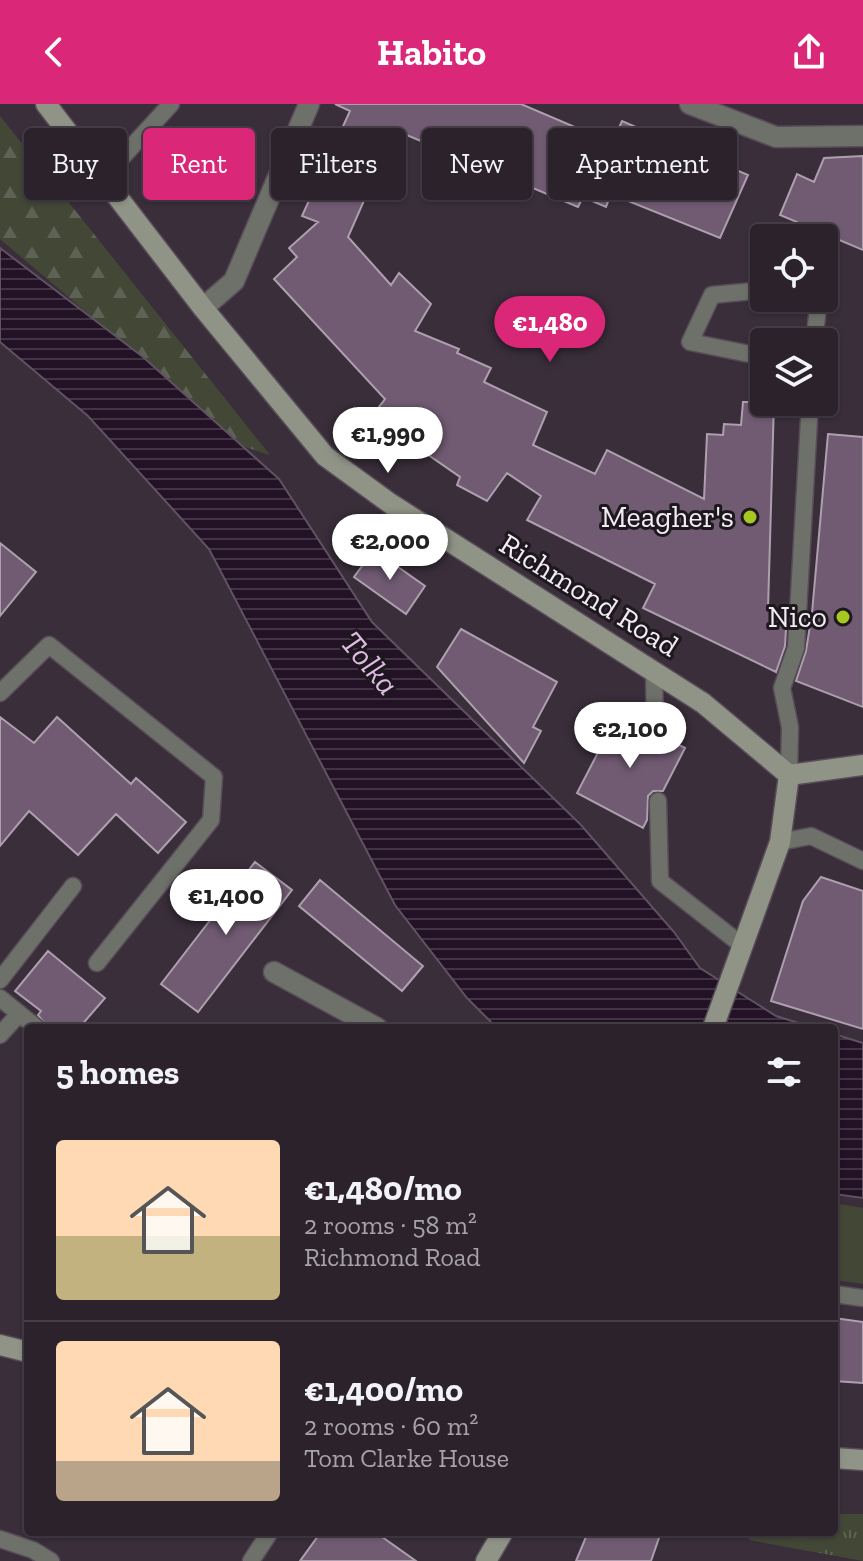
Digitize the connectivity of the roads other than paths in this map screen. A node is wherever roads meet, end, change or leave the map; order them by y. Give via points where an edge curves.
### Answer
1 (46, 104) edge
2 (171, 104) edge
3 (309, 104) edge
4 (690, 104) edge
5 (64, 128) edge
6 (863, 136) edge
7 (127, 152) edge
8 (120, 200) edge
9 (750, 291) edge
10 (203, 308) junction
11 (750, 354) edge
12 (809, 416) edge
13 (654, 671) junction
14 (0, 693) edge
15 (655, 732) dead end
16 (863, 765) edge
17 (789, 775) junction
18 (658, 801) dead end
19 (780, 842) junction
20 (863, 861) edge
21 (73, 886) dead end
22 (743, 946) junction
23 (97, 963) dead end
24 (274, 972) dead end
25 (0, 980) edge
26 (0, 998) edge
27 (18, 1015) junction
28 (31, 1024) edge
29 (370, 1024) edge
30 (714, 1024) edge
31 (0, 1035) edge
32 (838, 1295) edge
33 (863, 1298) edge
34 (0, 1345) edge
35 (24, 1351) edge
36 (838, 1458) edge
37 (863, 1460) edge
38 (267, 1536) edge
39 (501, 1536) edge
40 (0, 1539) edge
41 (51, 1561) edge
42 (251, 1561) edge
43 (486, 1561) edge

1 - 5 street, Richmond Road
2 - 7 lane
3 - 10 street via 234,281
4 - 6 street via 776,137
8 - 10 street, Richmond Road
9 - 11 lane via 712,295 690,342
10 - 13 street, Richmond Road via 325,456 391,504
12 - 17 lane via 796,648 782,688 790,727
13 - 15 lane
13 - 17 street, Richmond Road via 735,727
14 - 23 lane via 49,645 214,777 211,820
16 - 17 street
17 - 19 street
18 - 22 lane via 660,881
19 - 20 lane via 811,836
19 - 22 street
21 - 25 lane
22 - 30 street
24 - 29 street
26 - 27 lane
27 - 28 lane
27 - 31 lane
32 - 33 lane
34 - 35 street
36 - 37 street
38 - 42 lane
39 - 43 street
40 - 41 lane

